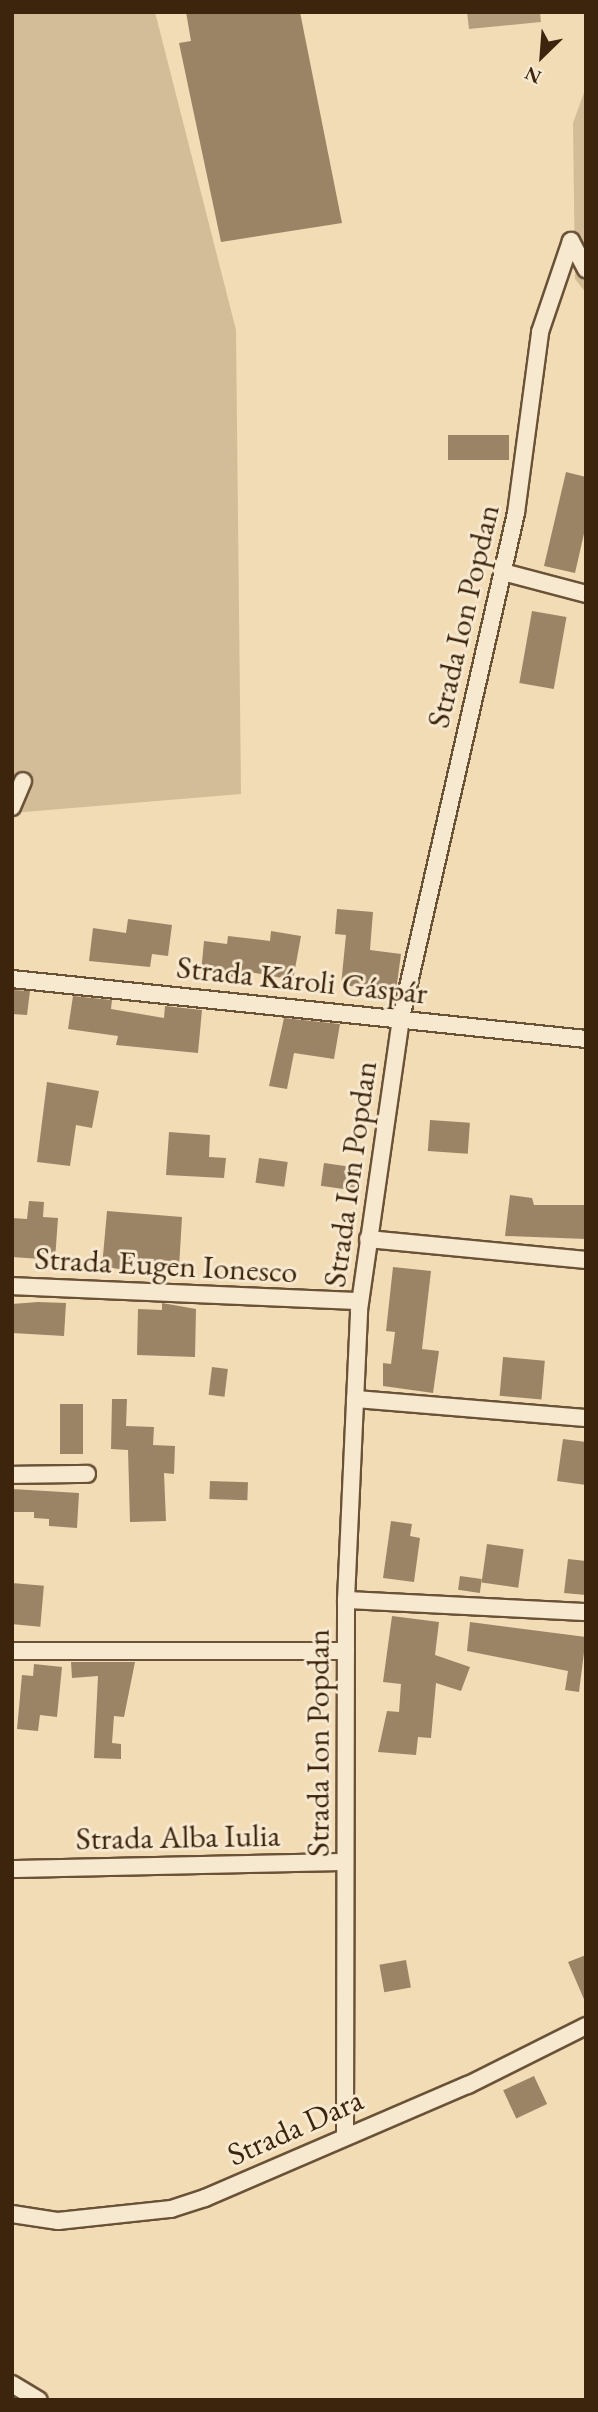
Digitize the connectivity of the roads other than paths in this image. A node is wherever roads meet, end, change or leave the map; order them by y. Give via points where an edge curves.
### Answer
1 (586, 269) edge
2 (503, 572) junction
3 (586, 594) edge
4 (23, 781) dead end
5 (12, 807) edge
6 (12, 979) edge
7 (401, 1018) junction
8 (586, 1039) edge
9 (368, 1239) junction
10 (586, 1260) edge
11 (12, 1286) edge
12 (360, 1301) junction
13 (355, 1399) junction
14 (586, 1418) edge
15 (87, 1474) dead end
16 (12, 1475) edge
17 (346, 1601) junction
18 (586, 1612) edge
19 (12, 1651) edge
20 (346, 1651) junction
21 (345, 1862) junction
22 (12, 1868) edge
23 (586, 2026) edge
24 (345, 2134) junction
25 (12, 2214) edge
26 (12, 2384) edge
27 (39, 2400) edge

1 - 2 street, Strada Ion Popdan via 571,241 540,332 516,513
2 - 3 street
2 - 7 street, Strada Ion Popdan
4 - 5 street
6 - 7 street, Strada Károli Gáspár
7 - 8 street, Strada Károli Gáspár
7 - 9 street, Strada Ion Popdan
9 - 10 street
9 - 12 street, Strada Ion Popdan
11 - 12 street, Strada Eugen Ionesco
12 - 13 street, Strada Ion Popdan
13 - 14 street
13 - 17 street, Strada Ion Popdan
15 - 16 street
17 - 18 street
17 - 20 street, Strada Ion Popdan
19 - 20 street
20 - 21 street, Strada Ion Popdan
21 - 22 street, Strada Alba Iulia
21 - 24 street, Strada Ion Popdan
23 - 24 street, Strada Dara via 468,2085
24 - 25 street, Strada Dara via 172,2209 58,2221
26 - 27 street

